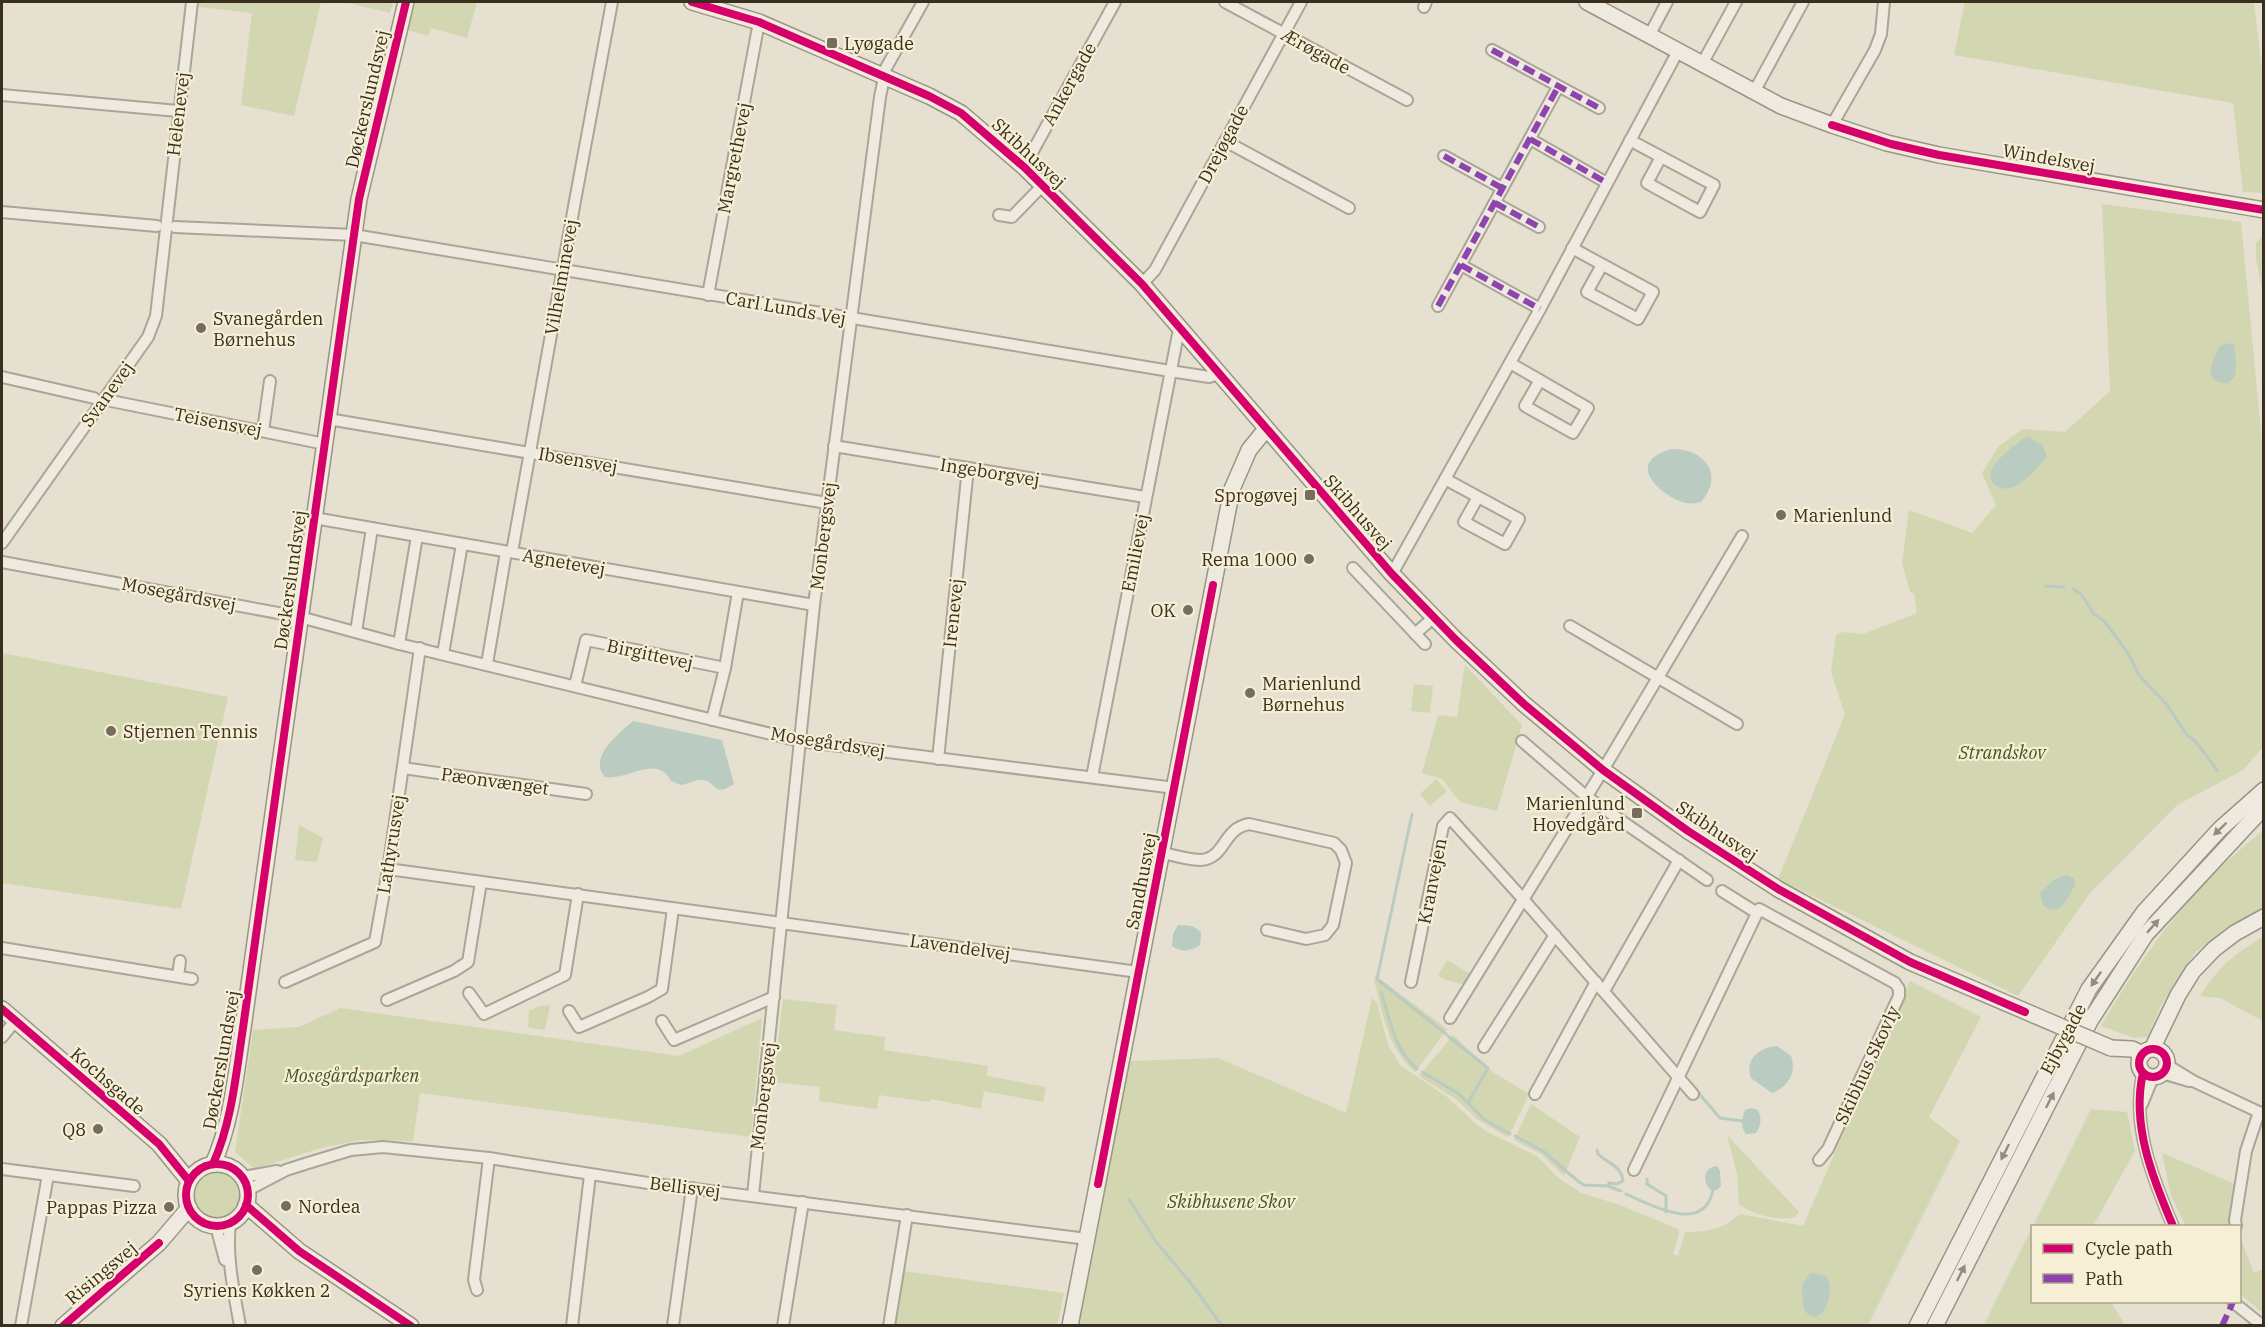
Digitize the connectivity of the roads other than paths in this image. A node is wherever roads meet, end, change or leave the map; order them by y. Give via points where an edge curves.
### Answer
1 (192, 2) edge
2 (406, 2) edge
3 (612, 2) edge
4 (692, 2) edge
5 (923, 2) edge
6 (1115, 2) edge
7 (1225, 2) edge
8 (1300, 2) edge
9 (1667, 2) edge
10 (1736, 2) edge
11 (1803, 2) edge
12 (1884, 2) edge
13 (1594, 3) edge
14 (759, 22) junction
15 (1283, 33) junction
16 (1649, 36) junction
17 (1492, 50) dead end
18 (1678, 51) junction
19 (1702, 64) junction
20 (884, 76) junction
21 (1558, 87) junction
22 (1754, 92) junction
23 (2, 95) edge
24 (1407, 100) dead end
25 (1599, 108) dead end
26 (178, 111) junction
27 (1832, 125) junction
28 (1530, 140) junction
29 (1630, 140) junction
30 (1225, 141) junction
31 (1444, 156) dead end
32 (1662, 157) junction
33 (1024, 167) junction
34 (1607, 183) junction
35 (1042, 186) junction
36 (1502, 188) junction
37 (1495, 203) junction
38 (1349, 208) dead end
39 (2264, 210) edge
40 (2, 212) edge
41 (999, 215) dead end
42 (166, 226) junction
43 (1539, 227) dead end
44 (354, 235) junction
45 (1572, 248) junction
46 (1461, 265) junction
47 (1602, 265) junction
48 (561, 269) junction
49 (1142, 284) junction
50 (708, 295) junction
51 (1438, 306) dead end
52 (1540, 309) junction
53 (850, 319) junction
54 (1179, 329) junction
55 (1510, 363) junction
56 (1170, 371) junction
57 (1218, 374) junction
58 (2, 377) edge
59 (1540, 380) junction
60 (270, 381) dead end
61 (94, 398) dead end
62 (111, 400) dead end
63 (328, 419) junction
64 (1266, 429) junction
65 (263, 431) junction
66 (325, 444) junction
67 (834, 446) junction
68 (530, 452) junction
69 (968, 468) junction
70 (1445, 479) junction
71 (1478, 496) junction
72 (1145, 497) junction
73 (827, 503) junction
74 (314, 518) junction
75 (372, 528) junction
76 (417, 536) junction
77 (1742, 536) dead end
78 (2, 543) edge
79 (462, 544) junction
80 (509, 552) junction
81 (2, 562) edge
82 (1353, 568) dead end
83 (1392, 574) junction
84 (738, 592) junction
85 (814, 605) junction
86 (300, 617) junction
87 (1434, 617) junction
88 (1570, 626) dead end
89 (356, 632) junction
90 (1415, 634) junction
91 (399, 644) junction
92 (1425, 644) dead end
93 (420, 648) junction
94 (443, 654) junction
95 (487, 664) junction
96 (725, 668) junction
97 (1657, 677) junction
98 (575, 686) junction
99 (712, 720) junction
100 (1737, 724) dead end
101 (800, 741) junction
102 (1522, 741) dead end
103 (938, 759) junction
104 (403, 768) junction
105 (1603, 770) junction
106 (1092, 777) junction
107 (1175, 788) junction
108 (2264, 790) edge
109 (586, 794) dead end
110 (1587, 797) junction
111 (2264, 807) edge
112 (2264, 815) edge
113 (2239, 832) junction
114 (1162, 853) junction
115 (1680, 860) junction
116 (388, 869) junction
117 (1707, 880) dead end
118 (481, 882) junction
119 (1722, 891) dead end
120 (578, 894) junction
121 (1523, 899) junction
122 (673, 909) junction
123 (1757, 913) junction
124 (2264, 917) edge
125 (782, 922) junction
126 (1267, 930) dead end
127 (1555, 935) junction
128 (2, 948) edge
129 (180, 961) dead end
130 (1138, 972) junction
131 (178, 976) junction
132 (192, 978) dead end
133 (285, 982) dead end
134 (1411, 982) dead end
135 (1596, 982) junction
136 (1604, 991) junction
137 (469, 993) dead end
138 (774, 997) junction
139 (387, 1000) dead end
140 (2, 1009) edge
141 (569, 1011) dead end
142 (1450, 1018) dead end
143 (15, 1021) junction
144 (662, 1021) dead end
145 (2, 1037) edge
146 (1484, 1047) dead end
147 (2153, 1063) junction
148 (1678, 1076) junction
149 (1535, 1094) dead end
150 (1693, 1094) dead end
151 (2261, 1113) edge
152 (229, 1114) junction
153 (489, 1158) junction
154 (1819, 1160) dead end
155 (230, 1166) junction
156 (2, 1169) edge
157 (1634, 1170) dead end
158 (201, 1171) junction
159 (48, 1174) junction
160 (590, 1175) junction
161 (134, 1186) dead end
162 (692, 1188) junction
163 (753, 1195) junction
164 (802, 1202) junction
165 (237, 1206) junction
166 (189, 1208) junction
167 (907, 1215) junction
168 (201, 1221) junction
169 (2172, 1225) edge
170 (2236, 1225) edge
171 (1087, 1239) junction
172 (159, 1244) junction
173 (477, 1290) dead end
174 (2233, 1303) edge
175 (21, 1326) edge
176 (63, 1326) edge
177 (240, 1326) edge
178 (411, 1326) edge
179 (572, 1326) edge
180 (674, 1326) edge
181 (783, 1326) edge
182 (889, 1326) edge
183 (1070, 1326) edge
184 (1917, 1326) edge
185 (1935, 1326) edge
186 (2263, 1326) edge

1 - 26 street, Helenevej
2 - 44 street, Døckerslundsvej
3 - 48 street, Vilhelminevej
4 - 14 street, Skibhusvej
5 - 20 street
6 - 33 street, Ankergade
7 - 15 street, Ærøgade
8 - 15 street, Drejøgade
9 - 16 street
10 - 19 street
11 - 22 street
12 - 27 street via 1875,50
13 - 16 street, Windelsvej
14 - 20 street, Skibhusvej
14 - 50 street, Margrethevej
15 - 24 street, Ærøgade
15 - 30 street, Drejøgade
16 - 18 street, Windelsvej
17 - 21 street
18 - 19 street, Windelsvej
18 - 29 street
19 - 22 street, Windelsvej
20 - 33 street, Skibhusvej via 962,113
20 - 53 street, Monbergsvej
21 - 25 street
21 - 28 street
22 - 27 street, Windelsvej
23 - 26 street
26 - 42 street, Helenevej
27 - 39 street, Windelsvej via 1939,154
28 - 34 street
28 - 36 street
29 - 32 street
29 - 34 street
30 - 38 street
30 - 49 street, Drejøgade via 1155,270
31 - 36 street
32 - 32 street via 1714,185 1700,212 1647,183
33 - 35 street, Skibhusvej
34 - 45 street
35 - 41 street, Skibhusvej via 1012,217
35 - 49 street, Skibhusvej
36 - 37 street
37 - 43 street
37 - 46 street
40 - 42 street, Carl Lunds Vej
42 - 44 street, Carl Lunds Vej
42 - 78 street, Svanevej via 156,316 148,337
44 - 48 street, Carl Lunds Vej
44 - 63 street, Døckerslundsvej
45 - 47 street
45 - 52 street
46 - 51 street
46 - 52 street
47 - 47 street via 1653,292 1638,319 1587,292
48 - 50 street, Carl Lunds Vej
48 - 68 street, Vilhelminevej
49 - 54 street, Skibhusvej
50 - 53 street, Carl Lunds Vej
52 - 55 street
53 - 56 street, Carl Lunds Vej
53 - 67 street, Monbergsvej
54 - 56 street, Emilievej
54 - 57 street, Skibhusvej
55 - 59 street
55 - 70 street
56 - 57 street, Carl Lunds Vej via 1209,377
56 - 72 street, Emilievej
57 - 64 street, Skibhusvej
58 - 61 street
59 - 59 street via 1588,408 1573,433 1526,406
60 - 65 street
62 - 65 street, Teisensvej
63 - 66 street, Døckerslundsvej
63 - 68 street, Ibsensvej
64 - 83 street, Skibhusvej
64 - 107 street, Sandhusvej via 1249,450 1232,489
65 - 66 street, Teisensvej
66 - 74 street, Døckerslundsvej
67 - 69 street, Ingeborgvej
67 - 73 street, Monbergsvej
68 - 73 street, Ibsensvej
68 - 80 street, Vilhelminevej
69 - 72 street, Ingeborgvej
69 - 103 street, Irenevej
70 - 71 street
70 - 83 street
71 - 71 street via 1519,519 1505,544 1464,522
72 - 106 street, Emilievej
73 - 85 street, Monbergsvej
74 - 75 street, Agnetevej
74 - 86 street, Døckerslundsvej
75 - 76 street, Agnetevej
75 - 89 street
76 - 79 street, Agnetevej
76 - 91 street
77 - 97 street
79 - 80 street, Agnetevej
79 - 94 street
80 - 84 street, Agnetevej
80 - 95 street
81 - 86 street, Mosegårdsvej
82 - 90 street
83 - 87 street, Skibhusvej
84 - 85 street, Agnetevej
84 - 96 street
85 - 101 street, Monbergsvej
86 - 89 street, Mosegårdsvej
86 - 152 street, Døckerslundsvej
87 - 90 street
87 - 105 street, Skibhusvej via 1524,704
88 - 97 street
89 - 91 street, Mosegårdsvej
90 - 92 street
91 - 93 street, Mosegårdsvej
93 - 94 street, Mosegårdsvej
93 - 104 street, Lathyrusvej
94 - 95 street, Mosegårdsvej
95 - 98 street, Mosegårdsvej
96 - 98 street, Birgittevej via 586,640
96 - 99 street
97 - 100 street
97 - 105 street
98 - 99 street, Mosegårdsvej
99 - 101 street, Mosegårdsvej
101 - 103 street, Mosegårdsvej
101 - 125 street, Monbergsvej
102 - 110 street
103 - 106 street, Mosegårdsvej
104 - 109 street, Pæonvænget
104 - 116 street, Lathyrusvej
105 - 110 street
105 - 147 street, Skibhusvej, bridge via 1778,889 1910,962 2112,1048 2132,1049
106 - 107 street, Mosegårdsvej
107 - 114 street, Sandhusvej
108 -> 184 street, Ejbygade via 2220,829 2144,912 2089,989
110 - 115 street
110 - 121 street
111 - 113 street
112 - 113 street
185 -> 113 street, Ejbygade via 2090,1021 2146,934
114 - 126 street via 1208,858 1217,854 1232,831 1249,824 1334,843 1347,863 1333,925 1325,935 1306,939
114 - 130 street, Sandhusvej
115 - 117 street
115 - 136 street
116 - 118 street, Lavendelvej
116 - 133 street, Lathyrusvej via 375,942
118 - 120 street, Lavendelvej
118 - 139 street via 468,962
119 - 123 street, Skibhus Skovly
120 - 122 street, Lavendelvej
120 - 137 street via 566,975 484,1014
121 - 127 street, Kranvejen
121 - 134 street, Kranvejen via 1450,818 1443,826
121 - 142 street
122 - 125 street, Lavendelvej
122 - 141 street via 662,988 579,1027
123 - 148 street
123 - 154 street, Skibhus Skovly via 1759,909 1899,988 1899,996 1828,1149
124 - 147 street via 2235,933 2193,971 2166,1020
125 - 130 street, Lavendelvej
125 - 138 street, Monbergsvej
127 - 135 street, Kranvejen
127 - 146 street
128 - 131 street
129 - 131 street
130 - 171 street, Sandhusvej
131 - 132 street
135 - 136 street, Kranvejen
135 - 149 street
136 - 148 street, Kranvejen
138 - 144 street via 674,1040
138 - 163 street, Monbergsvej
140 - 143 street, Kochsgade
143 - 145 street
143 - 158 street, Kochsgade via 159,1144
147 - 151 street, Skibhusvej
147 - 169 street via 2140,1107 2151,1170
148 - 150 street, Kranvejen
148 - 157 street
151 - 170 street via 2246,1151
152 - 155 street, Døckerslundsvej
152 - 158 street, Døckerslundsvej via 219,1151
153 - 160 street, Bellisvej
153 - 165 street, Bellisvej via 383,1148 351,1150 286,1170
153 - 173 street via 474,1280
155 - 158 street
155 - 165 street
156 - 159 street
158 - 166 street, Døckerslundsvej via 186,1194
159 - 161 street
159 - 175 street
160 - 162 street, Bellisvej
160 - 179 street
162 - 163 street, Bellisvej
162 - 180 street
163 - 164 street, Bellisvej
164 - 167 street, Bellisvej
164 - 181 street
165 - 168 street
165 - 177 street via 225,1262
165 - 178 street
166 - 168 street
166 - 172 street, Risingsvej
167 - 171 street, Bellisvej
167 - 182 street
168 - 172 street, Risingsvej
171 - 183 street, Sandhusvej
172 - 176 street, Risingsvej
174 - 186 street

